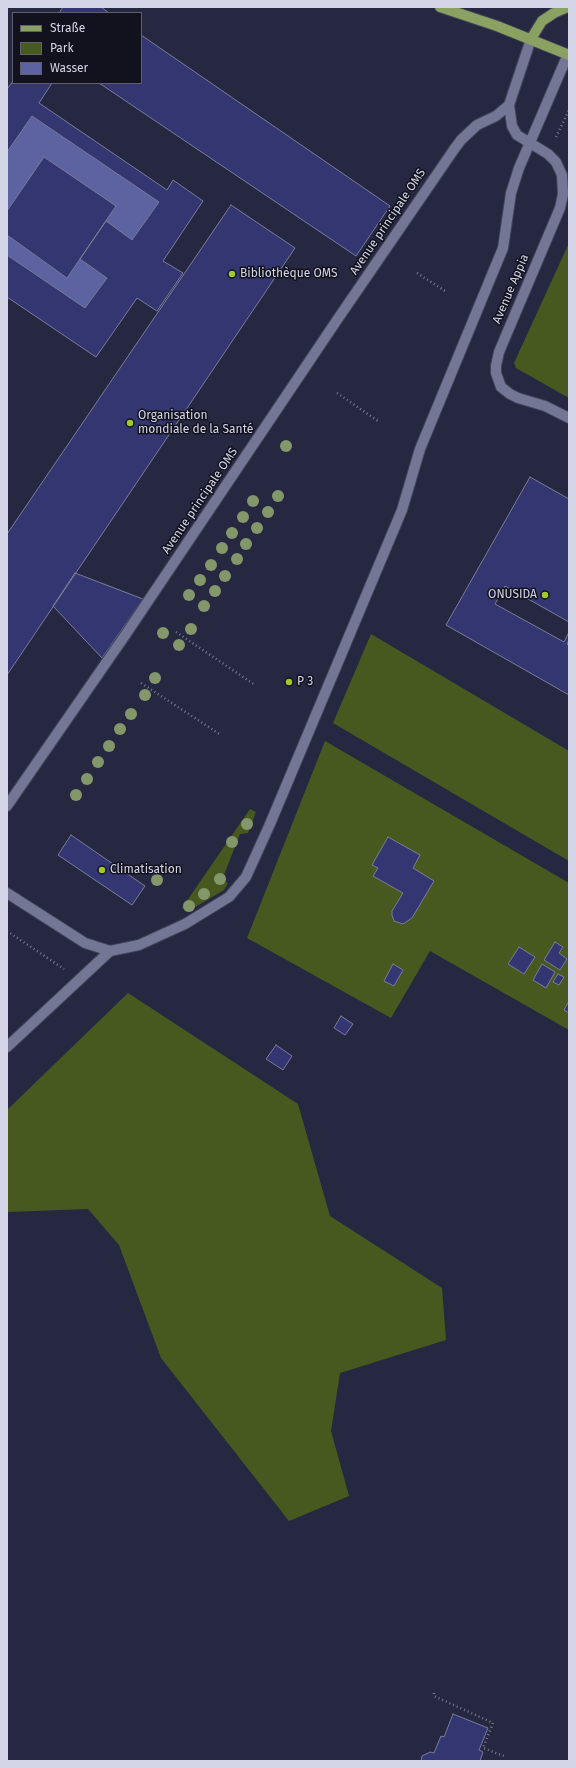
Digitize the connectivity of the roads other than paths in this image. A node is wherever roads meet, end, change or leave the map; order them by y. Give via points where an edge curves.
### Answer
1 (440, 7) edge
2 (569, 7) edge
3 (532, 39) junction
4 (569, 54) edge
5 (509, 105) junction
6 (529, 143) junction
7 (569, 418) edge
8 (7, 806) edge
9 (7, 893) edge
10 (110, 951) junction
11 (7, 1047) edge

1 - 3 main road
2 - 3 main road via 542,21
3 - 4 main road
3 - 5 street, Avenue Appia
4 - 6 street
5 - 6 street, Avenue Appia via 512,126 517,135
5 - 8 street, Avenue principale OMS via 496,116 476,125 450,154
6 - 7 street, Avenue Appia via 556,162 562,175 563,194 560,208 499,352 496,373 502,386 510,394 545,406
6 - 10 street via 511,193 504,248 420,449 402,510 246,877 229,897 185,924 139,945
9 - 10 street via 85,944
10 - 11 street

